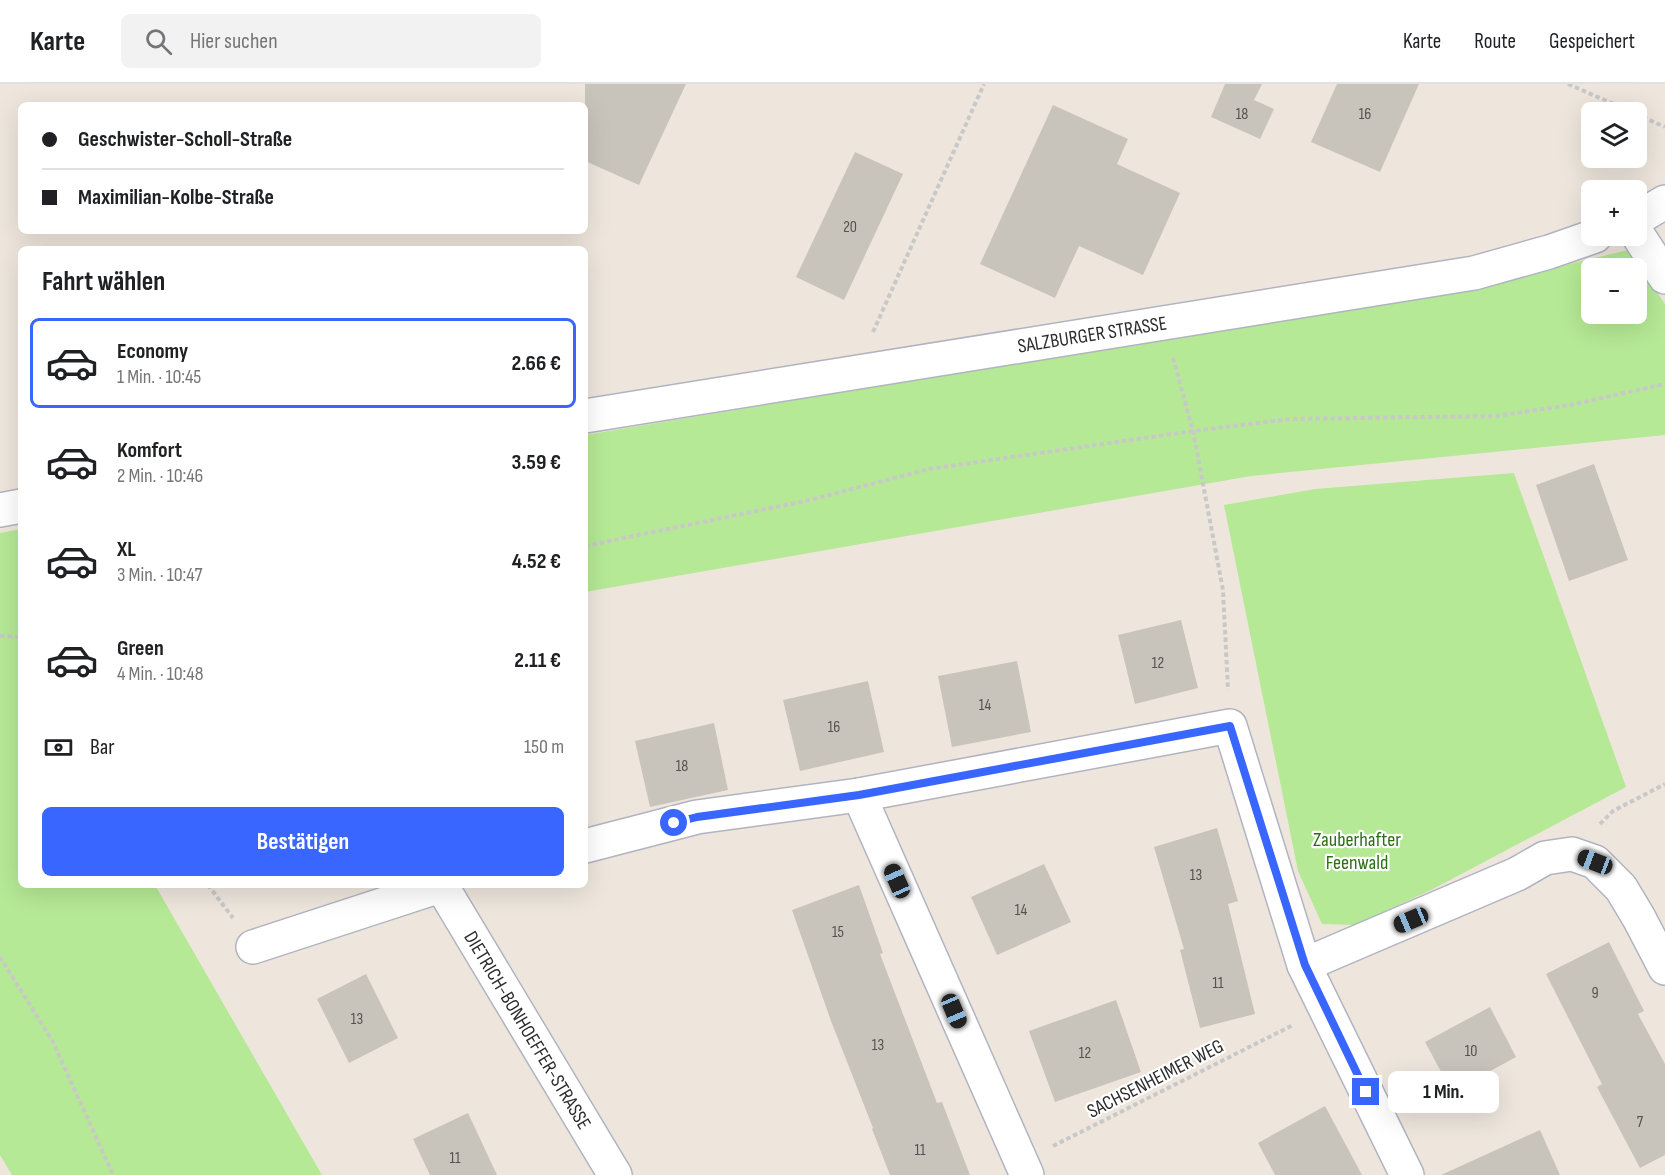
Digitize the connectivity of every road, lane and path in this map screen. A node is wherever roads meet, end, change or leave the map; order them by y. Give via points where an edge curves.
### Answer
1 (984, 84) edge
2 (1568, 84) edge
3 (1609, 102) edge
4 (1647, 119) edge
5 (1665, 127) edge
6 (1665, 202) edge
7 (1647, 213) edge
8 (1581, 241) edge
9 (1645, 246) edge
10 (1665, 277) edge
11 (1163, 322) junction
12 (862, 371) junction
13 (1665, 384) edge
14 (588, 416) edge
15 (1193, 431) junction
16 (18, 507) edge
17 (0, 510) edge
18 (588, 545) edge
19 (0, 636) edge
20 (18, 637) edge
21 (1230, 726) junction
22 (1665, 784) edge
23 (859, 795) junction
24 (588, 845) edge
25 (1572, 854) junction
26 (433, 888) edge
27 (444, 888) edge
28 (253, 947) dead end
29 (0, 957) edge
30 (1305, 965) junction
31 (1665, 968) edge
32 (1326, 1008) junction
33 (1024, 1169) edge
34 (113, 1175) edge
35 (615, 1175) edge
36 (1407, 1175) edge

1 - 12 path via 861,357
2 - 3 path
4 - 5 path
6 - 7 street
8 - 11 street, SALZBURGER STRASSE via 1474,273
9 - 10 street
11 - 12 street, SALZBURGER STRASSE
11 - 15 path
12 - 14 street, SALZBURGER STRASSE
13 - 15 path via 1496,416 1290,419
15 - 18 path via 929,469 810,500
15 - 21 path via 1223,590
16 - 17 street
19 - 20 path
21 - 23 street
21 - 30 street
22 - 25 path via 1613,811
23 - 24 street via 697,817
23 - 33 street
25 - 30 street via 1545,858 1506,879
25 - 31 street via 1595,862 1621,888
26 - 28 street
27 - 35 street, DIETRICH-BONHOEFFER-STRASSE
29 - 34 path via 53,1042
30 - 32 street
32 - 33 path, SACHSENHEIMER WEG
32 - 36 street

